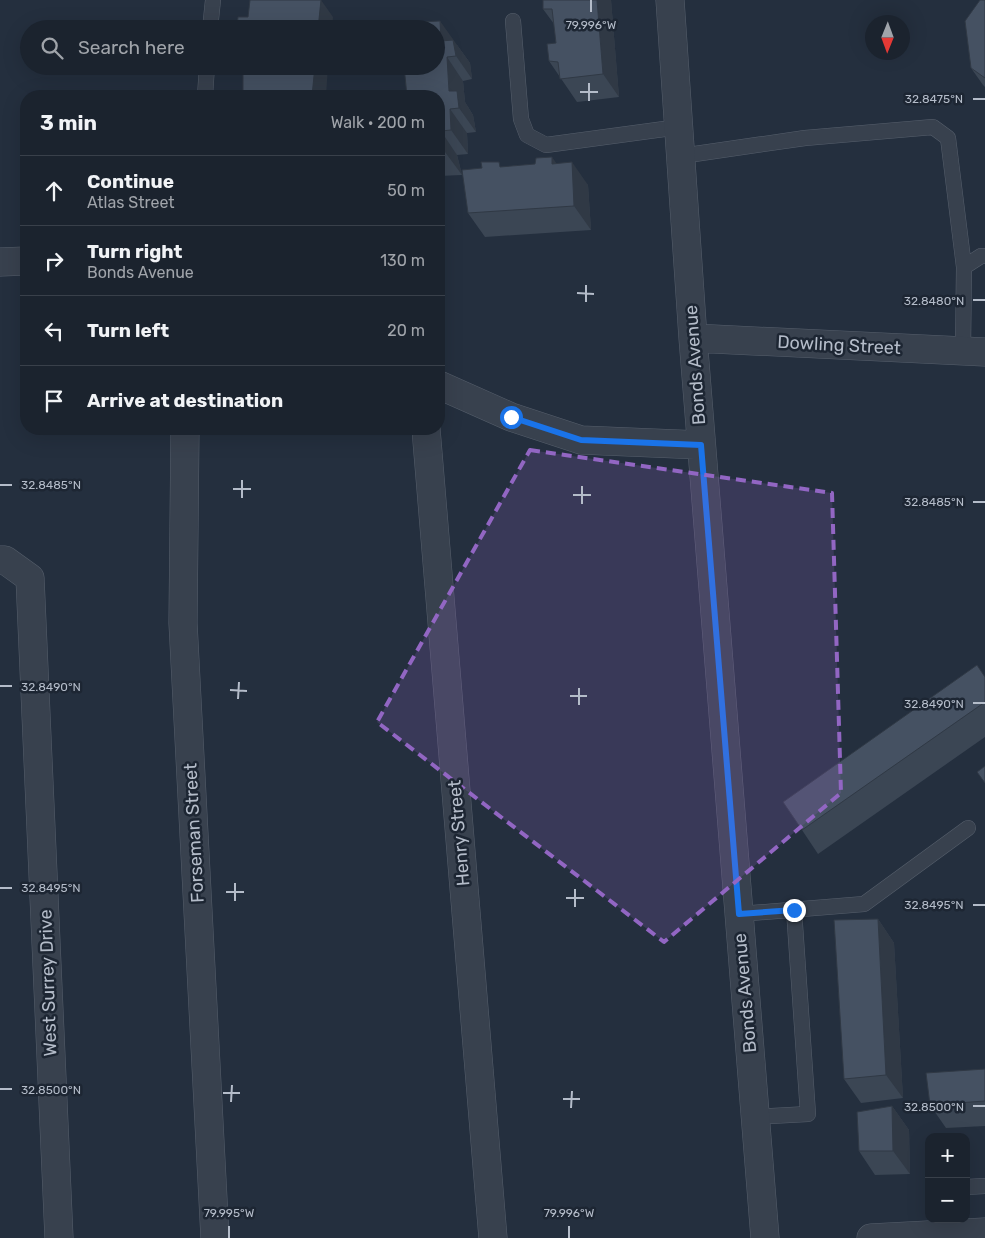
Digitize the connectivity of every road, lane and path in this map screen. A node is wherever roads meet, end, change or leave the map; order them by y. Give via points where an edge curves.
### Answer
1 (213, 0) edge
2 (670, 0) edge
3 (211, 20) edge
4 (513, 21) dead end
5 (207, 75) edge
6 (206, 90) edge
7 (679, 127) junction
8 (681, 156) junction
9 (985, 256) edge
10 (20, 261) edge
11 (0, 262) edge
12 (964, 267) junction
13 (693, 338) junction
14 (974, 351) edge
15 (445, 388) edge
16 (185, 435) edge
17 (426, 435) edge
18 (701, 445) junction
19 (0, 560) edge
20 (968, 828) dead end
21 (794, 910) junction
22 (739, 914) junction
23 (755, 1116) junction
24 (985, 1186) edge
25 (970, 1187) edge
26 (943, 1227) edge
27 (985, 1232) edge
28 (59, 1238) edge
29 (215, 1238) edge
30 (493, 1238) edge
31 (765, 1238) edge
32 (872, 1238) edge

1 - 3 lane
2 - 7 street, Bonds Avenue
4 - 7 lane via 521,119 527,135 546,145
5 - 6 lane
7 - 8 street, Bonds Avenue
8 - 12 lane via 805,138 932,127 948,138
8 - 13 street, Bonds Avenue
9 - 12 lane
10 - 11 street
12 - 14 lane
13 - 14 street, Dowling Street
13 - 18 street, Bonds Avenue
15 - 18 street via 511,417 581,440
16 - 29 street, Forseman Street via 183,623
17 - 30 street, Henry Street
18 - 22 street, Bonds Avenue
19 - 28 street, West Surrey Drive via 5,560 30,578
20 - 21 lane via 864,904
21 - 22 lane
21 - 23 lane via 808,1114
22 - 23 street, Bonds Avenue
23 - 31 street, Bonds Avenue
24 - 25 lane
26 - 27 street
26 - 32 street

